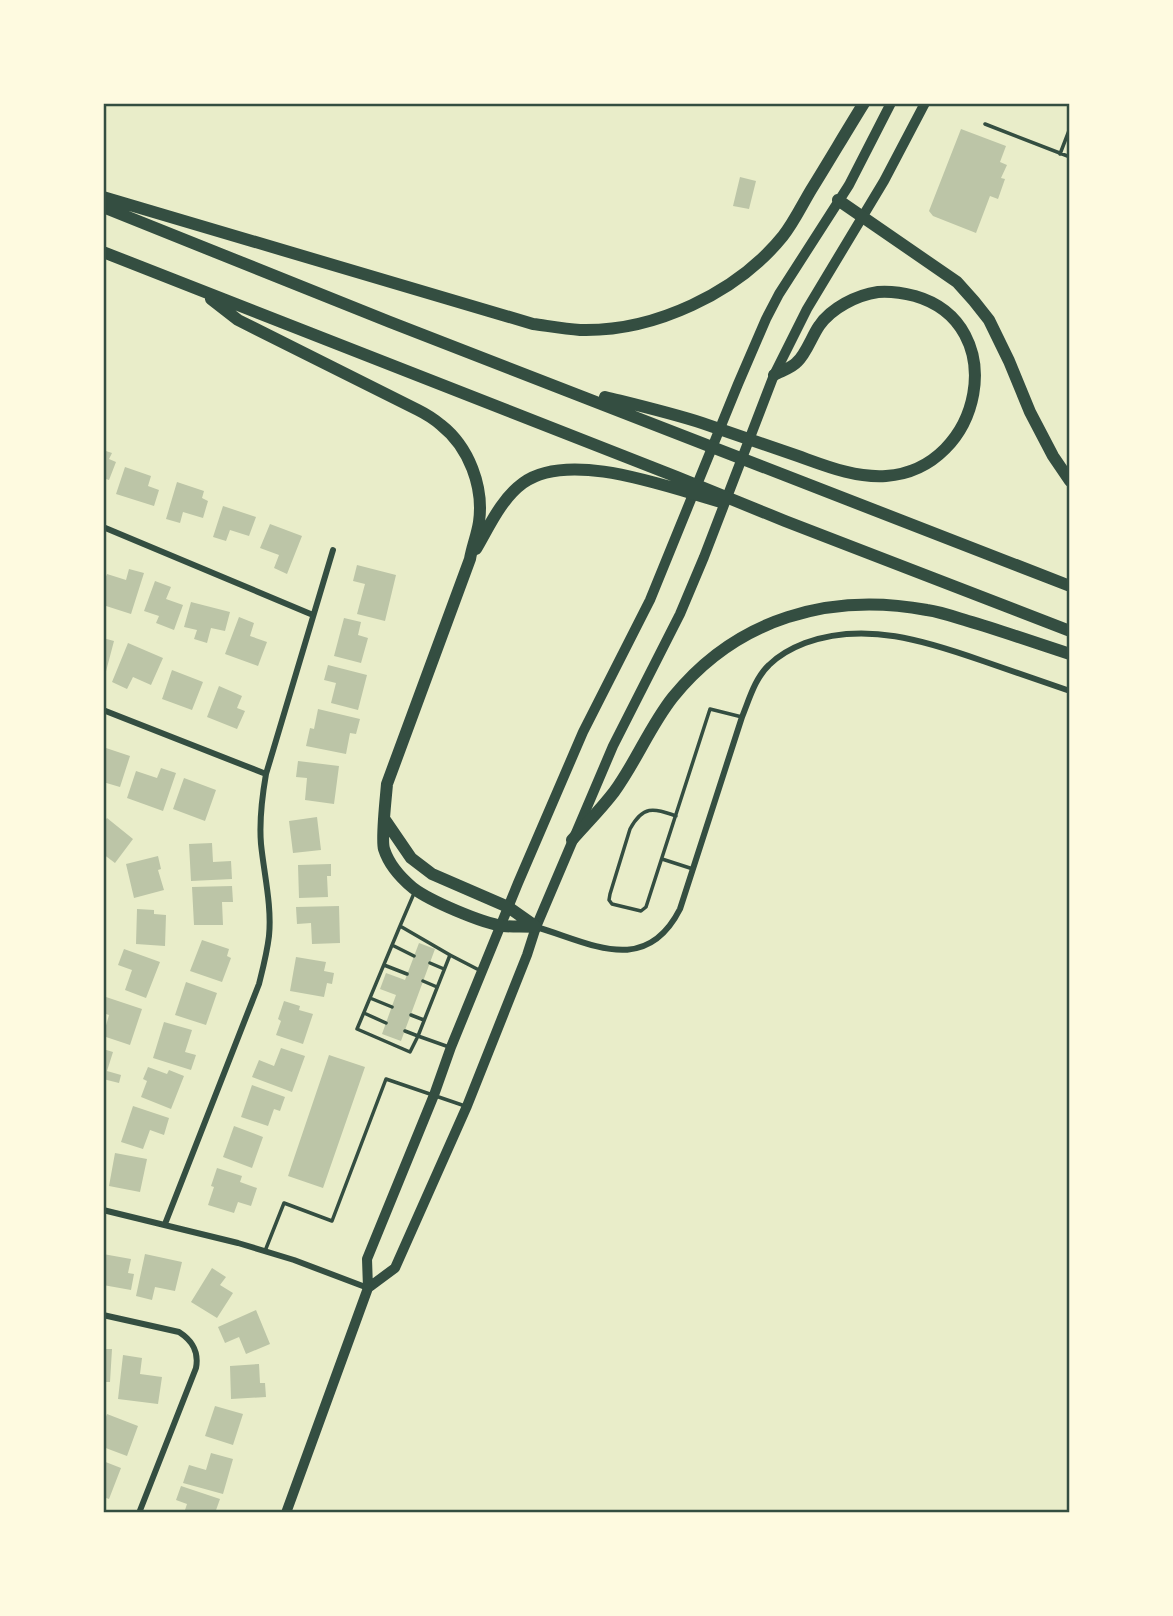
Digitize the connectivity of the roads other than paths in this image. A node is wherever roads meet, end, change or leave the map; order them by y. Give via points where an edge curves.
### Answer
1 (864, 103) edge
2 (891, 103) edge
3 (925, 103) edge
4 (985, 124) dead end
5 (1070, 128) edge
6 (1060, 153) junction
7 (1070, 157) edge
8 (103, 197) edge
9 (838, 201) junction
10 (103, 208) edge
11 (862, 217) junction
12 (103, 252) edge
13 (200, 290) junction
14 (774, 375) junction
15 (545, 381) junction
16 (1070, 481) edge
17 (785, 521) junction
18 (103, 527) edge
19 (333, 550) dead end
20 (470, 559) junction
21 (1070, 586) edge
22 (313, 615) junction
23 (1070, 631) edge
24 (1070, 654) edge
25 (1070, 691) edge
26 (103, 710) edge
27 (742, 718) junction
28 (266, 774) junction
29 (676, 816) junction
30 (385, 820) junction
31 (572, 840) junction
32 (662, 859) junction
33 (693, 869) junction
34 (416, 890) junction
35 (103, 907) edge
36 (508, 907) junction
37 (103, 914) edge
38 (501, 925) junction
39 (400, 926) junction
40 (536, 927) junction
41 (392, 945) junction
42 (450, 955) junction
43 (414, 956) dead end
44 (430, 963) dead end
45 (384, 965) junction
46 (445, 969) junction
47 (481, 972) junction
48 (407, 974) dead end
49 (423, 981) dead end
50 (438, 987) junction
51 (370, 998) junction
52 (391, 1007) dead end
53 (364, 1013) junction
54 (411, 1015) dead end
55 (424, 1020) junction
56 (386, 1023) dead end
57 (405, 1031) dead end
58 (418, 1036) junction
59 (451, 1047) junction
60 (434, 1095) junction
61 (467, 1107) junction
62 (103, 1210) edge
63 (165, 1224) junction
64 (265, 1251) junction
65 (368, 1288) junction
66 (103, 1315) edge
67 (139, 1513) edge
68 (286, 1513) edge

1 - 8 highway via 784,234 760,260 694,305 614,327 581,330 533,324
2 - 9 main road
3 - 11 main road
4 - 6 lane
5 - 6 lane
6 - 7 lane
9 - 11 highway
9 - 36 main road via 766,319 674,544 583,732
10 - 15 highway
11 - 14 main road
11 - 16 highway via 957,282 989,320 1030,412
12 - 13 highway
13 - 17 highway
13 - 20 highway via 238,320 441,424 468,458 475,476 479,523
14 - 15 highway via 797,363 832,313 860,296 878,292 901,292 929,300 948,314 972,352 975,373 970,407 954,441 921,466 888,476 853,474 699,422
14 - 31 main road via 680,614 613,746
15 - 21 highway
17 - 20 highway via 623,476 564,469 534,477 513,492
17 - 23 highway
18 - 22 street
19 - 22 street
20 - 30 highway via 393,765
22 - 28 street
24 - 31 highway via 942,613 892,604 829,606 774,622 722,650 696,671 672,698 614,792
25 - 27 street via 911,638 850,633 789,650 768,666 752,690
26 - 28 street
27 - 29 lane via 710,709
27 - 33 street
28 - 63 street via 260,823 269,914 266,956
29 - 32 lane
29 - 32 lane via 650,810 633,823 610,902 636,911 644,909
30 - 34 highway via 383,847 391,864
30 - 36 highway via 411,858 432,874
31 - 40 main road
32 - 33 lane
33 - 40 street via 673,923 646,945 629,950 598,948
34 - 38 highway
34 - 39 lane
35 - 37 street
36 - 38 main road
36 - 40 highway
38 - 40 highway
38 - 47 main road
39 - 41 lane
39 - 42 lane
40 - 61 main road
41 - 43 lane
41 - 45 lane
42 - 46 lane
42 - 47 lane
44 - 46 lane
45 - 48 lane
45 - 51 lane
46 - 50 lane
47 - 59 main road
49 - 50 lane
50 - 55 lane
51 - 52 lane
51 - 53 lane
53 - 56 lane
53 - 58 lane via 357,1029 410,1052
54 - 55 lane
55 - 58 lane
57 - 58 lane
58 - 59 lane
59 - 60 main road
60 - 61 lane
60 - 64 lane via 386,1079 332,1221 284,1203
60 - 65 main road via 367,1259
61 - 65 main road via 395,1268
62 - 63 street
63 - 64 street
64 - 65 street
65 - 68 main road
66 - 67 street via 179,1332 197,1353 196,1368

